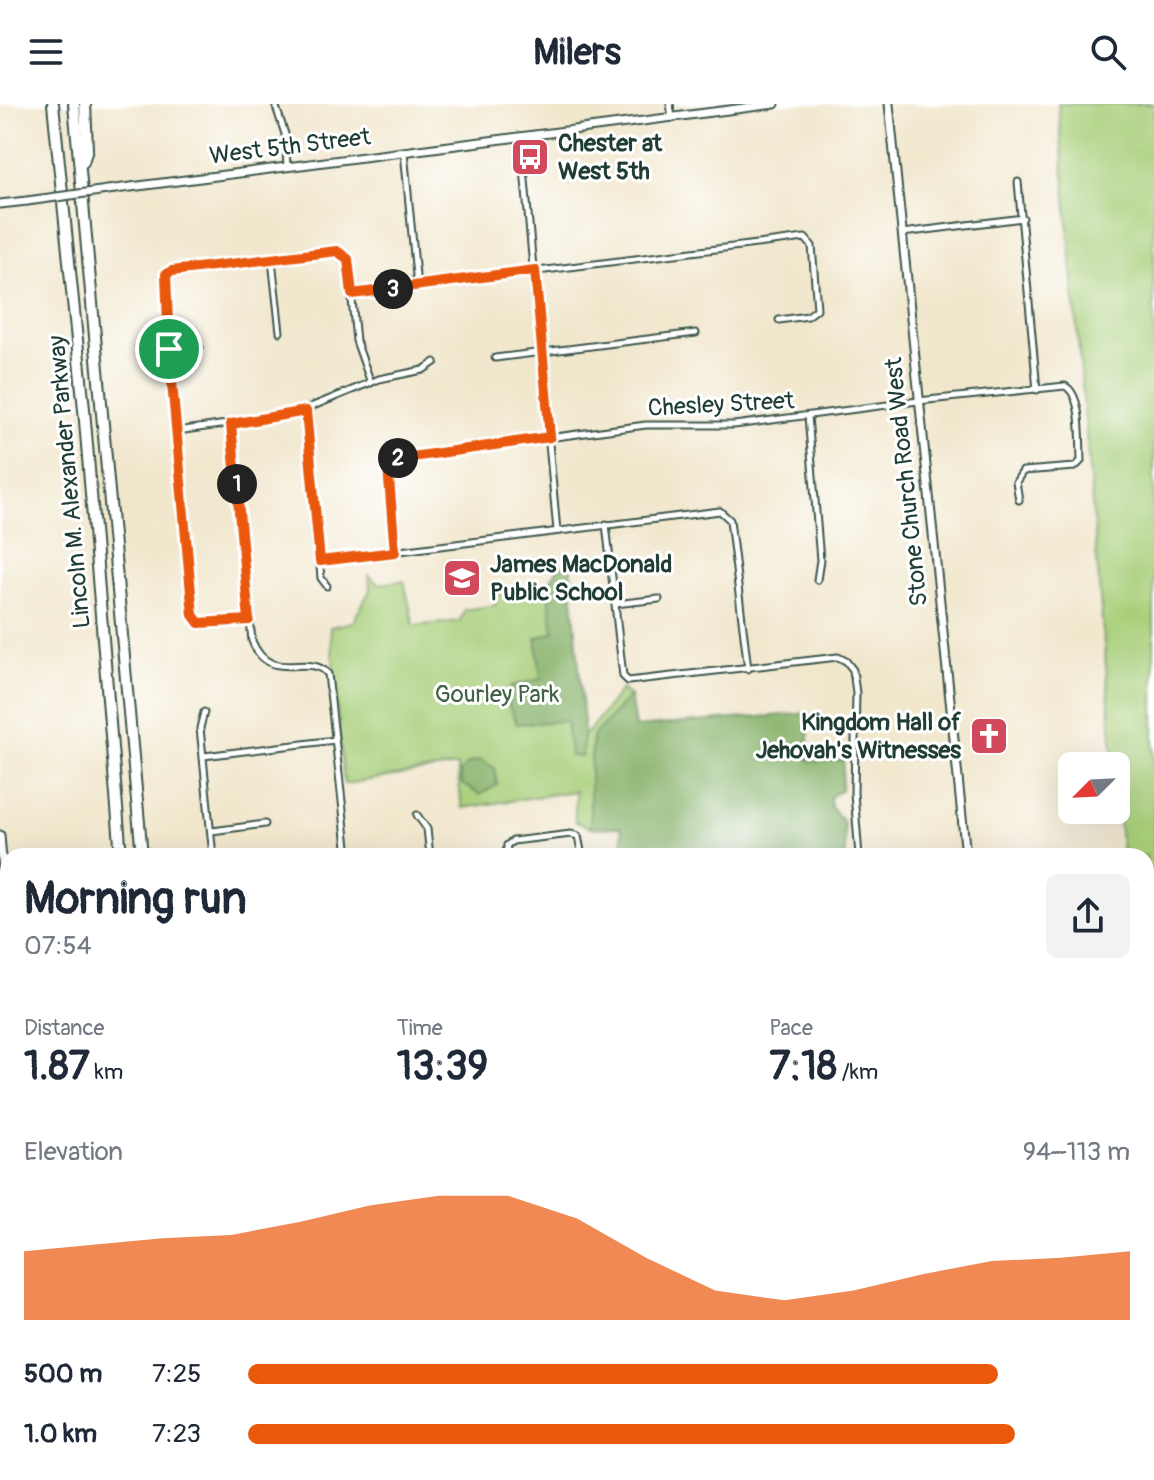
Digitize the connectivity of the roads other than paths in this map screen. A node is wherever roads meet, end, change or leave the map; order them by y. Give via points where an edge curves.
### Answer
1 (47, 104) edge
2 (53, 104) edge
3 (74, 104) edge
4 (85, 104) edge
5 (275, 104) edge
6 (670, 104) edge
7 (775, 104) edge
8 (889, 104) edge
9 (672, 118) junction
10 (521, 136) junction
11 (404, 152) junction
12 (287, 166) junction
13 (81, 168) junction
14 (60, 178) junction
15 (1018, 182) dead end
16 (0, 204) edge
17 (1023, 218) junction
18 (902, 233) junction
19 (272, 260) junction
20 (535, 270) junction
21 (417, 286) junction
22 (352, 294) junction
23 (779, 320) dead end
24 (280, 332) dead end
25 (696, 333) dead end
26 (200, 348) dead end
27 (169, 349) junction
28 (542, 351) junction
29 (495, 358) dead end
30 (435, 362) dead end
31 (371, 383) junction
32 (1037, 390) junction
33 (918, 401) junction
34 (306, 411) junction
35 (808, 416) junction
36 (231, 424) junction
37 (177, 431) junction
38 (550, 437) junction
39 (1019, 500) dead end
40 (606, 524) junction
41 (557, 531) junction
42 (395, 552) junction
43 (320, 561) junction
44 (817, 580) dead end
45 (327, 586) dead end
46 (659, 599) dead end
47 (615, 604) junction
48 (249, 620) junction
49 (748, 669) junction
50 (204, 712) dead end
51 (335, 740) junction
52 (204, 756) junction
53 (417, 815) dead end
54 (265, 824) dead end
55 (212, 831) junction
56 (120, 848) edge
57 (141, 848) edge
58 (213, 848) edge
59 (347, 848) edge
60 (429, 848) edge
61 (507, 848) edge
62 (580, 848) edge
63 (858, 848) edge
64 (965, 848) edge

1 - 14 highway
2 - 14 highway, Lincoln M. Alexander Parkway
3 - 13 highway, Lincoln M. Alexander Parkway
4 - 13 highway via 87,149
5 - 12 street via 285,134
6 - 9 street
7 - 9 street, West 5th Street
8 - 18 street, Stone Church Road West
9 - 10 street, West 5th Street
10 - 11 street, West 5th Street
10 - 20 street
11 - 12 street, West 5th Street
11 - 21 street
12 - 16 street, West 5th Street, bridge
13 - 57 highway, Lincoln M. Alexander Parkway
14 - 56 highway, Lincoln M. Alexander Parkway
15 - 17 street
17 - 18 street
17 - 32 street
18 - 33 street, Stone Church Road West
19 - 22 street via 337,251 348,259
19 - 24 street
19 - 27 street via 166,274
20 - 21 street
20 - 23 street via 805,238 812,246 817,309 808,316
20 - 28 street
21 - 22 street
22 - 31 street via 357,346
25 - 28 street
26 - 27 street
27 - 37 street
28 - 29 street
28 - 38 street
30 - 31 street
31 - 34 street
32 - 33 street, Chesley Street
32 - 39 street, Chesley Street via 1073,390 1081,461 1075,467 1023,471 1016,482
33 - 35 street, Chesley Street
33 - 64 street, Stone Church Road West
34 - 36 street
34 - 43 street
35 - 38 street, Chesley Street via 734,425 646,425
35 - 44 street via 820,560
36 - 37 street
36 - 48 street
37 - 48 street via 193,615 204,625
38 - 41 street
38 - 42 street, Chesley Street via 391,460
40 - 41 street
40 - 47 street
40 - 49 street via 716,510 725,514 731,523
41 - 42 street
42 - 43 street
43 - 45 street
46 - 47 street
47 - 49 street via 623,676 628,681
48 - 51 street via 253,644 267,662 317,666 327,672
49 - 63 street via 838,657 851,666
50 - 52 street
51 - 52 street
51 - 59 street
52 - 55 street
53 - 60 street via 427,829
54 - 55 street
55 - 58 street
61 - 62 street via 513,841 571,834 578,836

